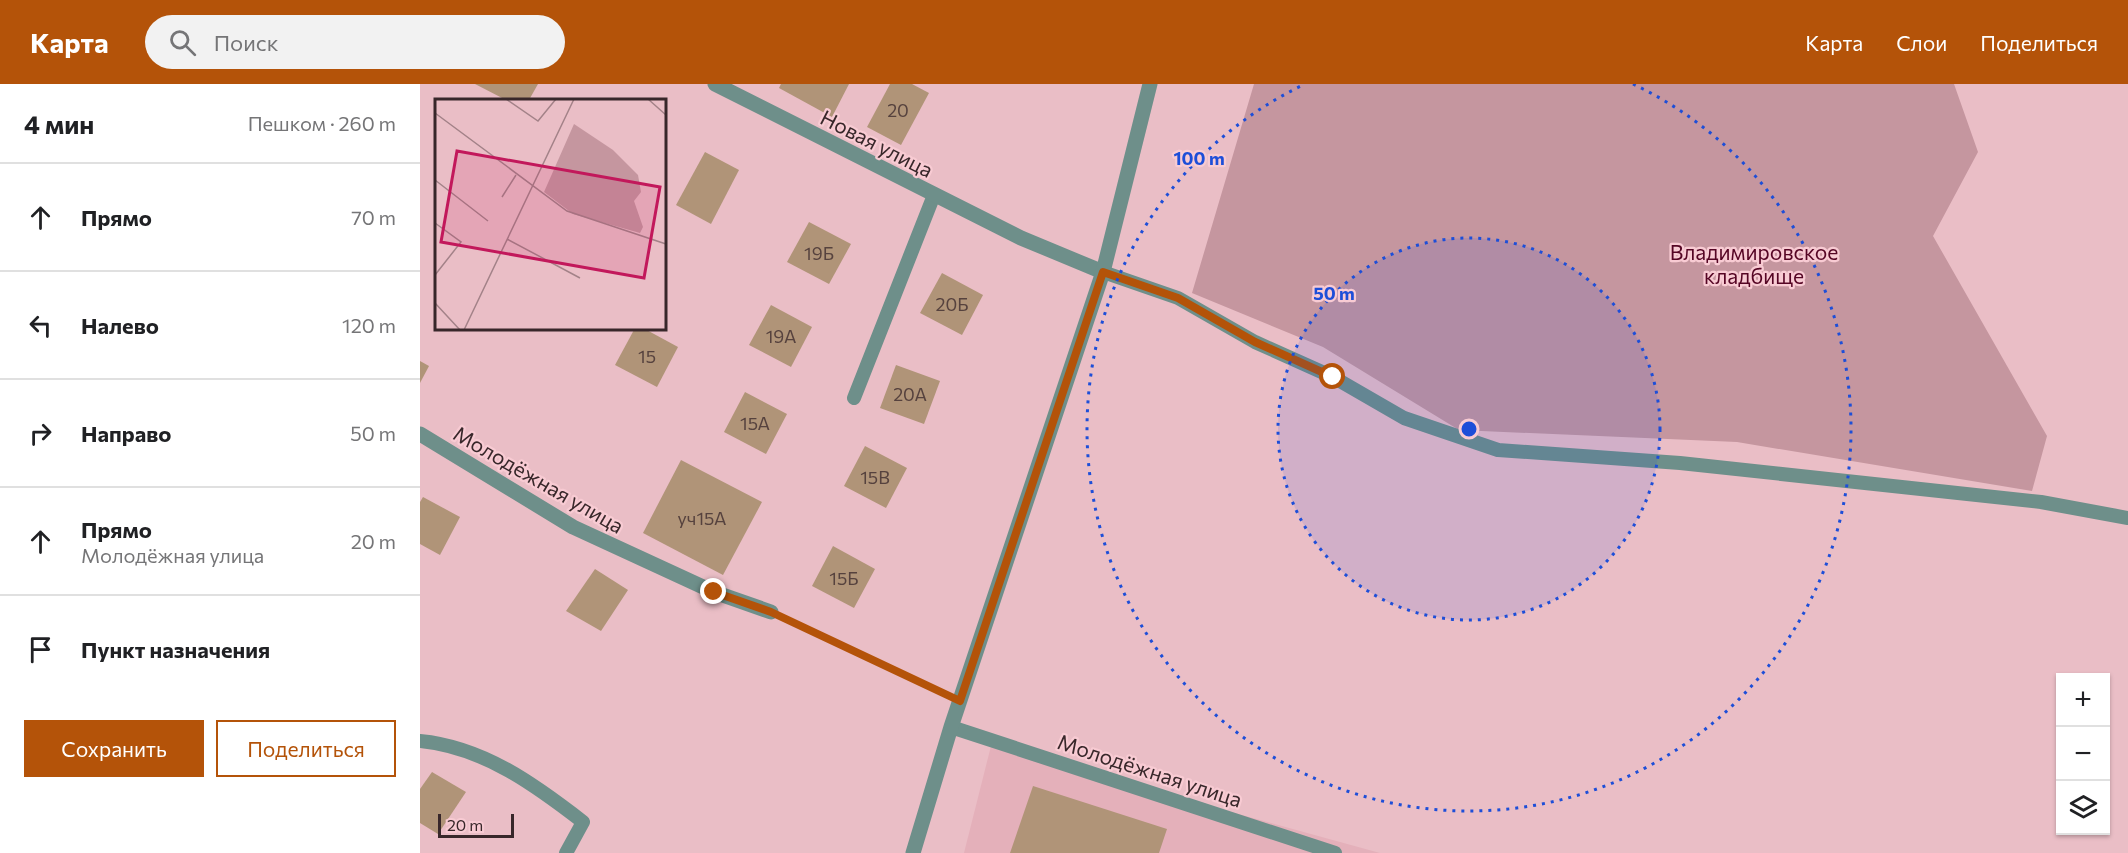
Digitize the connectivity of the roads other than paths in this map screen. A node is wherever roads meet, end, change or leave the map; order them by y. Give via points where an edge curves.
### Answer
1 (715, 84) edge
2 (1150, 84) edge
3 (934, 195) junction
4 (1103, 272) junction
5 (854, 398) dead end
6 (420, 434) edge
7 (2128, 518) edge
8 (771, 612) road end
9 (951, 727) junction
10 (420, 741) edge
11 (566, 853) edge
12 (913, 853) edge
13 (1335, 853) edge

1 - 3 street, Новая улица
2 - 4 street
3 - 4 street, Новая улица via 1021,238
3 - 5 lane
4 - 7 lane via 1178,298 1404,418 1498,450 1680,464 2041,502
4 - 9 street
6 - 8 street, Молодёжная улица via 573,527 714,592
9 - 12 street
9 - 13 lane, Молодёжная улица
10 - 11 lane via 473,751 537,786 583,822

